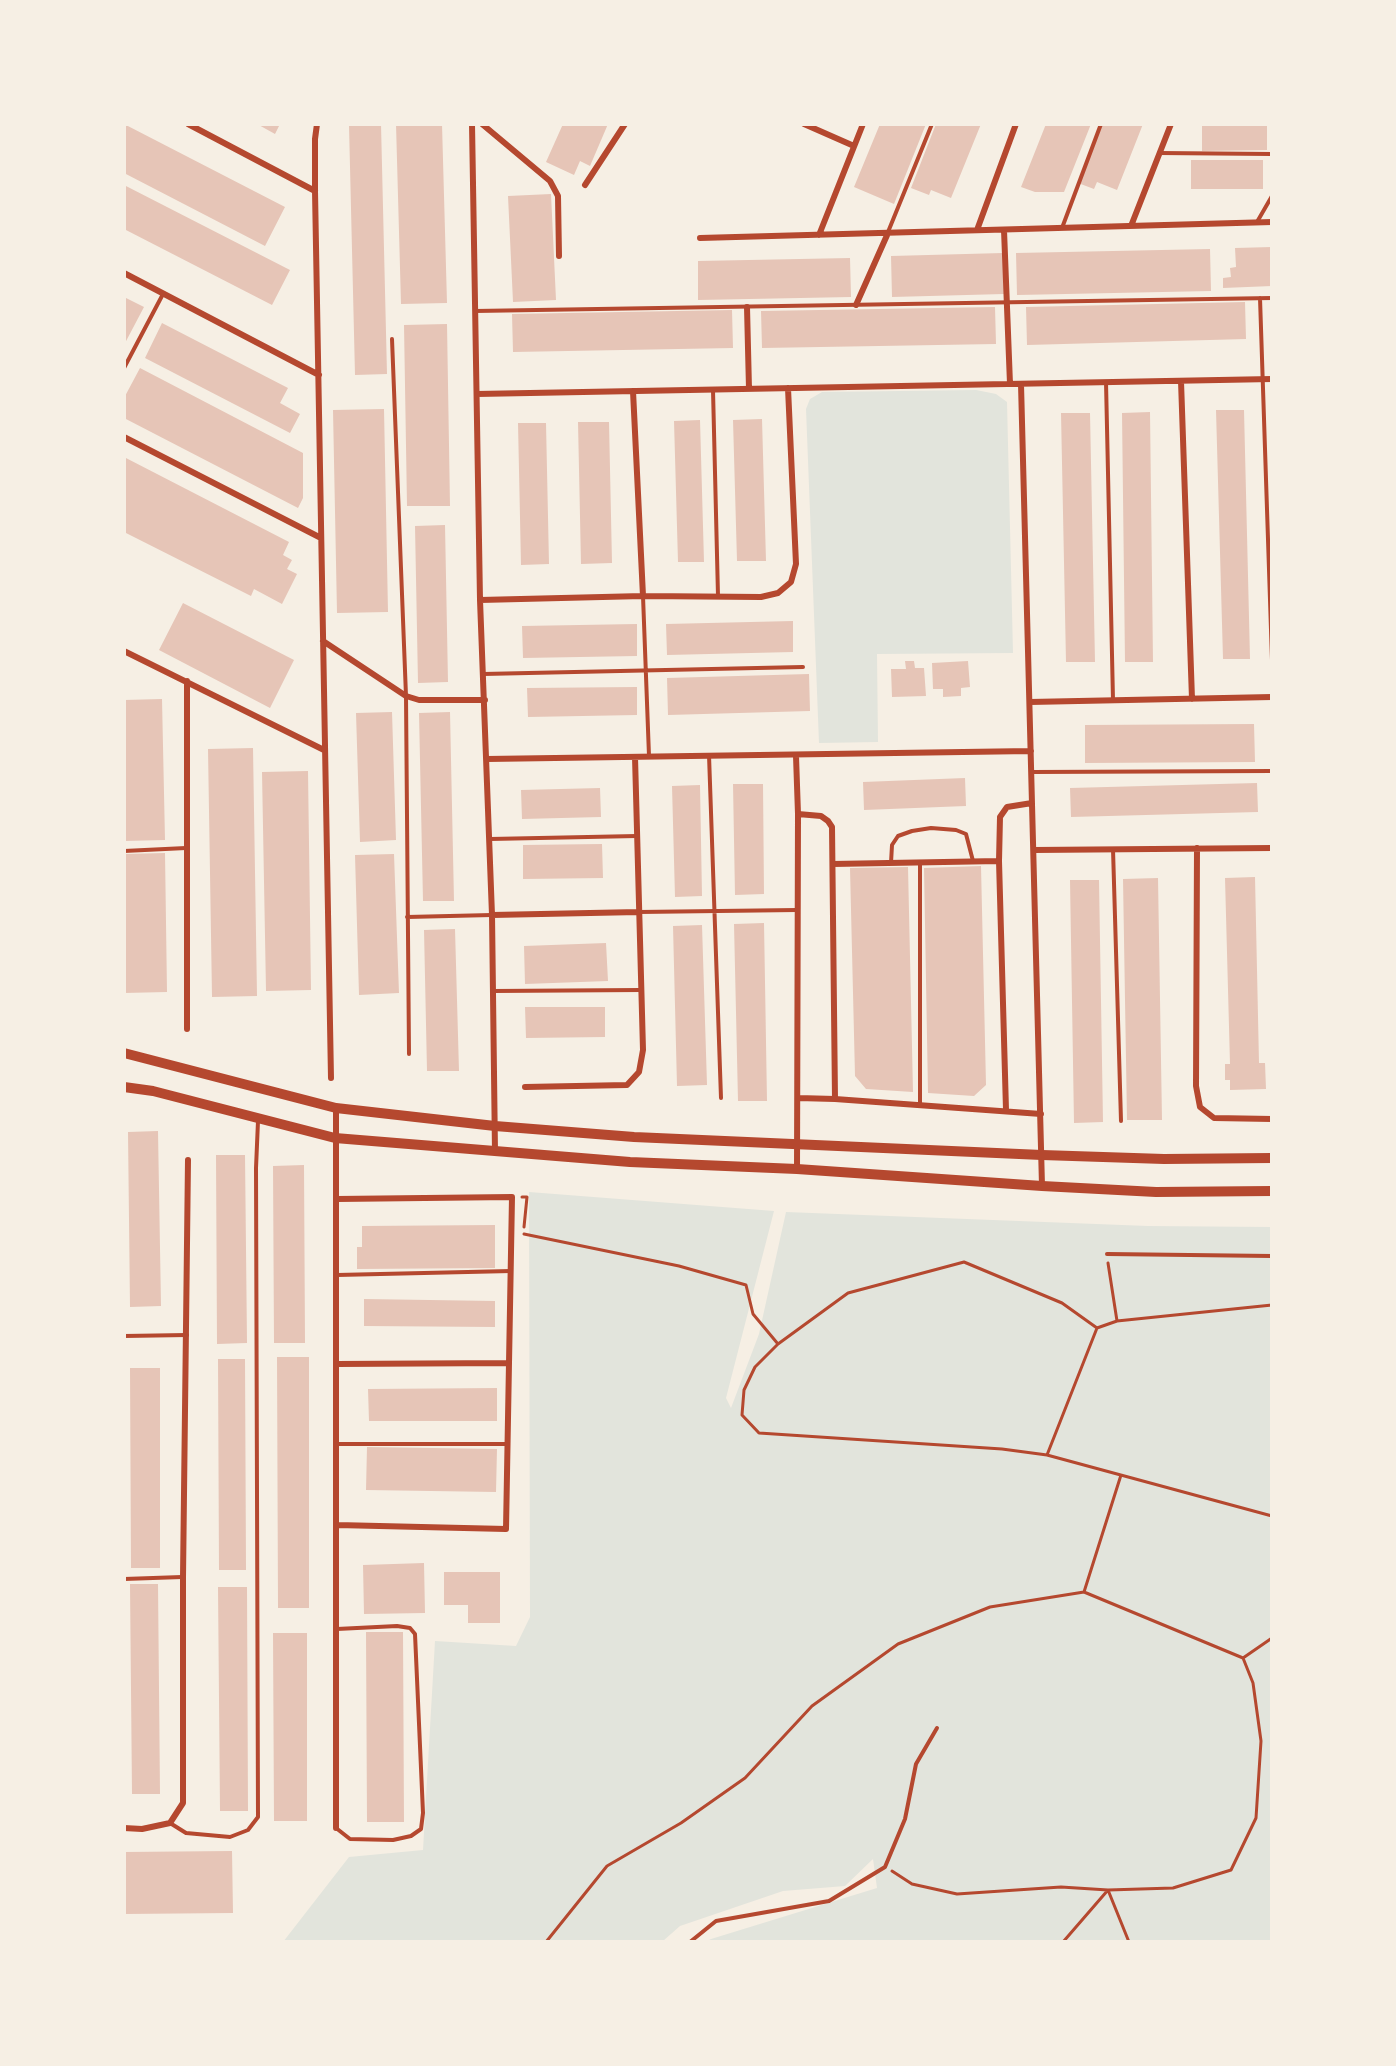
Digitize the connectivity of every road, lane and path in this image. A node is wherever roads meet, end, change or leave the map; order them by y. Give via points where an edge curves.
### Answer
1 (188, 124) edge
2 (317, 124) edge
3 (472, 124) edge
4 (482, 124) edge
5 (625, 124) edge
6 (804, 124) edge
7 (863, 124) edge
8 (932, 124) edge
9 (1016, 124) edge
10 (1101, 124) edge
11 (1171, 124) edge
12 (854, 146) junction
13 (1159, 153) junction
14 (1272, 154) edge
15 (585, 185) dead end
16 (315, 191) junction
17 (1272, 196) edge
18 (1257, 222) junction
19 (1272, 222) edge
20 (1131, 226) junction
21 (1062, 228) junction
22 (977, 230) junction
23 (1004, 230) junction
24 (888, 233) junction
25 (819, 235) junction
26 (700, 238) dead end
27 (560, 256) dead end
28 (124, 273) edge
29 (163, 293) junction
30 (1260, 298) junction
31 (1272, 298) edge
32 (1006, 303) junction
33 (856, 305) junction
34 (747, 307) junction
35 (475, 311) junction
36 (392, 339) dead end
37 (124, 368) edge
38 (319, 375) junction
39 (1262, 379) junction
40 (1272, 379) edge
41 (1181, 381) junction
42 (1106, 382) junction
43 (1010, 384) junction
44 (1021, 384) junction
45 (788, 388) junction
46 (749, 389) junction
47 (713, 390) junction
48 (633, 391) junction
49 (477, 394) junction
50 (124, 437) edge
51 (321, 538) junction
52 (643, 596) junction
53 (718, 596) junction
54 (480, 600) junction
55 (323, 641) junction
56 (124, 651) edge
57 (1272, 660) edge
58 (802, 667) dead end
59 (645, 670) junction
60 (483, 674) junction
61 (187, 681) junction
62 (406, 696) junction
63 (1272, 697) edge
64 (1192, 699) junction
65 (485, 700) junction
66 (1113, 700) junction
67 (1030, 702) junction
68 (324, 750) junction
69 (1031, 751) junction
70 (709, 755) junction
71 (796, 756) junction
72 (635, 757) junction
73 (649, 757) junction
74 (487, 759) junction
75 (1272, 771) edge
76 (1032, 772) junction
77 (1032, 803) junction
78 (798, 814) junction
79 (637, 836) junction
80 (490, 838) junction
81 (187, 848) junction
82 (1197, 848) junction
83 (1272, 848) edge
84 (1113, 849) junction
85 (1034, 850) junction
86 (124, 851) edge
87 (973, 861) junction
88 (999, 861) junction
89 (920, 862) junction
90 (891, 863) junction
91 (833, 864) junction
92 (797, 910) junction
93 (716, 911) junction
94 (639, 912) junction
95 (492, 915) junction
96 (407, 917) junction
97 (641, 990) junction
98 (493, 991) junction
99 (188, 1029) dead end
100 (124, 1053) edge
101 (409, 1054) dead end
102 (331, 1078) dead end
103 (124, 1087) edge
104 (525, 1087) dead end
105 (721, 1098) dead end
106 (798, 1098) junction
107 (835, 1099) junction
108 (920, 1105) junction
109 (336, 1108) junction
110 (1006, 1110) junction
111 (1041, 1114) junction
112 (258, 1118) junction
113 (1272, 1119) edge
114 (1121, 1121) dead end
115 (495, 1126) junction
116 (335, 1138) junction
117 (797, 1144) junction
118 (495, 1152) junction
119 (1042, 1155) junction
120 (1272, 1158) edge
121 (188, 1160) dead end
122 (797, 1169) junction
123 (1042, 1186) junction
124 (1272, 1191) edge
125 (337, 1199) junction
126 (524, 1234) dead end
127 (1107, 1254) joint
128 (1272, 1256) edge
129 (511, 1271) junction
130 (337, 1275) junction
131 (1272, 1305) edge
132 (1117, 1321) junction
133 (1097, 1328) junction
134 (187, 1335) junction
135 (124, 1336) edge
136 (778, 1344) junction
137 (509, 1363) junction
138 (337, 1364) junction
139 (337, 1444) junction
140 (508, 1444) junction
141 (1047, 1455) junction
142 (1121, 1475) junction
143 (1272, 1516) edge
144 (337, 1524) junction
145 (183, 1577) junction
146 (124, 1579) edge
147 (1084, 1592) junction
148 (337, 1629) junction
149 (1272, 1638) edge
150 (1243, 1658) junction
151 (938, 1728) dead end
152 (170, 1823) junction
153 (124, 1828) edge
154 (336, 1828) joint
155 (885, 1866) junction
156 (1108, 1890) junction
157 (546, 1941) edge
158 (690, 1941) edge
159 (1063, 1941) edge
160 (1129, 1941) edge

1 - 16 street
2 - 16 street
3 - 35 street
4 - 27 street via 550,181 558,196
5 - 15 street
6 - 12 street
7 - 12 street
8 - 24 lane
9 - 22 street
10 - 21 lane
11 - 13 street
12 - 25 street
13 - 14 lane
13 - 20 street
16 - 38 street
17 - 18 lane
18 - 19 street
18 - 20 street
20 - 21 street
21 - 23 street
22 - 23 street
22 - 24 street
23 - 32 street
24 - 25 street
24 - 33 street
25 - 26 street
28 - 29 street
29 - 37 lane
29 - 38 street
30 - 31 lane
30 - 32 lane
30 - 39 lane
32 - 33 lane
32 - 43 street
33 - 34 lane
34 - 35 lane
34 - 46 street
35 - 49 street
36 - 62 lane
38 - 51 street
39 - 40 street
39 - 41 street
39 - 57 lane
41 - 42 street
41 - 64 street
42 - 44 street
42 - 66 lane
43 - 44 street
43 - 45 street
44 - 67 street
45 - 46 street
45 - 53 street via 796,564 791,582 778,593 761,597
46 - 47 street
47 - 48 street
47 - 53 lane
48 - 49 street
48 - 52 street
49 - 54 street
50 - 51 street
51 - 55 street
52 - 53 street
52 - 54 street
52 - 59 lane
54 - 60 street
55 - 62 street
55 - 68 street
56 - 61 street
58 - 59 lane
59 - 60 lane
59 - 73 lane
60 - 65 street
61 - 68 street
61 - 81 street
62 - 65 street via 419,700
62 - 96 lane
63 - 64 street
64 - 66 street
65 - 74 street
66 - 67 street
67 - 69 street
68 - 102 street
69 - 71 street
69 - 76 street
70 - 71 street
70 - 73 street
70 - 93 lane
71 - 78 street
72 - 73 street
72 - 74 street
72 - 79 street
74 - 80 street
75 - 76 lane
76 - 77 street
77 - 85 street
77 - 88 street via 1007,807 1000,817
78 - 91 street via 828,820 832,827
78 - 92 street
79 - 80 lane
79 - 94 street
80 - 95 street
81 - 86 lane
81 - 99 street
82 - 83 street
82 - 84 street
82 - 113 street via 1196,1086 1200,1107 1214,1118
84 - 85 street
84 - 114 lane
85 - 111 street
87 - 88 street
87 - 89 street
87 - 90 lane via 966,834 932,828 898,836 892,845
88 - 110 street
89 - 90 street
89 - 108 lane
90 - 91 street
91 - 107 street
92 - 93 lane
92 - 106 street
93 - 94 lane
93 - 105 lane
94 - 95 street
94 - 97 street
95 - 96 lane
95 - 98 street
96 - 101 lane
97 - 98 lane
97 - 104 street via 643,1050 639,1072 627,1085
98 - 115 street
100 - 109 street
103 - 112 street
106 - 107 street
106 - 117 street
107 - 108 street
108 - 110 street
109 - 115 street
109 - 116 street
110 - 111 street
111 - 119 street
112 - 116 street
112 - 152 lane via 258,1817 248,1830 230,1837 186,1833
115 - 117 street
115 - 118 street
116 - 118 street
116 - 125 street
117 - 119 street
117 - 122 street
118 - 122 street
119 - 120 street
119 - 123 street
121 - 134 street
122 - 123 street
123 - 124 street via 1156,1192
125 - 129 street via 512,1197
125 - 130 street
126 - 136 path via 679,1266 746,1286 753,1314
127 - 128 lane
127 - 132 path
129 - 130 lane
129 - 137 street
130 - 138 street
131 - 132 path
132 - 133 path
133 - 136 path via 1062,1303 964,1262 848,1293
133 - 141 path
134 - 135 lane
134 - 145 street
136 - 141 path via 755,1367 744,1390 742,1415 759,1433
137 - 138 street
137 - 140 street
138 - 139 street
139 - 140 lane
139 - 144 street
140 - 144 street via 506,1529
141 - 142 path
142 - 143 path
142 - 147 path
144 - 148 street
145 - 146 lane
145 - 152 street via 183,1803
147 - 150 path
147 - 157 path via 990,1607 898,1644 812,1706 745,1778 681,1823 607,1866
148 - 154 street
148 - 154 lane via 397,1626 410,1628 415,1634 423,1813 421,1829 393,1840 350,1839
149 - 150 path
150 - 156 path via 1252,1683 1261,1741 1257,1818 1231,1870 1173,1888
151 - 155 lane via 916,1764 905,1819
152 - 153 street
155 - 156 path via 912,1884 957,1894 1061,1887
155 - 158 lane via 829,1901 716,1921
156 - 159 path
156 - 160 path

